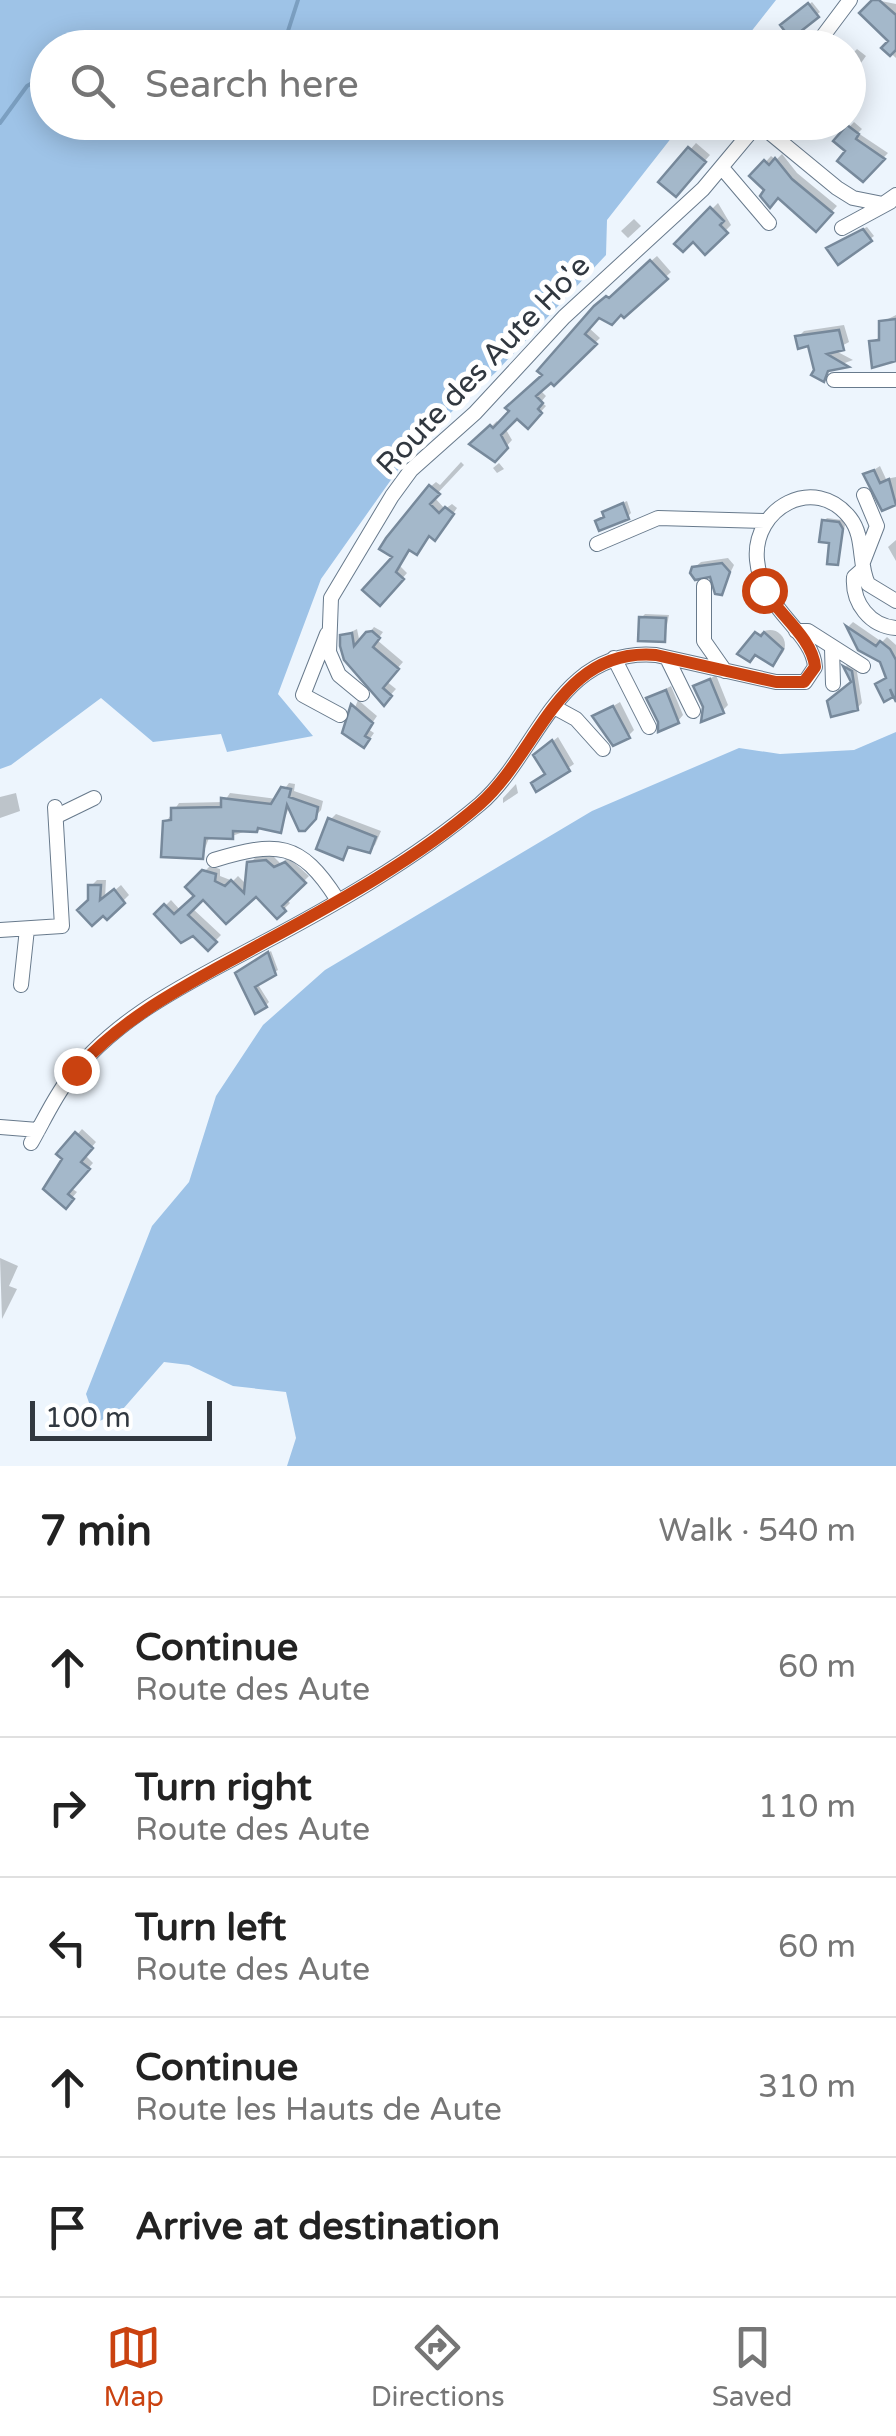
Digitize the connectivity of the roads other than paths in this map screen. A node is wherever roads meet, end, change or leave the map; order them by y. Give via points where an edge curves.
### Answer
1 (850, 0) edge
2 (828, 30) edge
3 (745, 140) edge
4 (778, 140) edge
5 (722, 169) junction
6 (735, 182) junction
7 (756, 197) dead end
8 (894, 200) edge
9 (770, 223) dead end
10 (842, 228) dead end
11 (834, 380) dead end
12 (896, 380) edge
13 (864, 495) dead end
14 (764, 521) junction
15 (598, 544) dead end
16 (862, 566) junction
17 (704, 586) dead end
18 (896, 601) edge
19 (896, 628) edge
20 (795, 631) junction
21 (328, 633) junction
22 (832, 648) junction
23 (614, 658) junction
24 (667, 658) junction
25 (863, 666) dead end
26 (725, 671) junction
27 (834, 684) dead end
28 (362, 694) dead end
29 (554, 707) junction
30 (693, 711) dead end
31 (340, 715) dead end
32 (649, 727) dead end
33 (603, 749) dead end
34 (94, 798) dead end
35 (214, 860) dead end
36 (337, 899) junction
37 (27, 929) junction
38 (0, 930) edge
39 (21, 985) dead end
40 (0, 1127) edge

1 - 2 street
3 - 5 street, Route des Aute Ho'e
4 - 8 street via 836,188 868,202
5 - 6 street
5 - 21 street, Route des Aute Ho'e via 411,470 331,598
6 - 7 street
6 - 9 street
8 - 10 street
11 - 12 street
13 - 16 street via 877,526
14 - 15 street via 658,518
14 - 16 street via 798,499 827,500 851,519
14 - 20 street via 759,572
16 - 18 street via 876,592
16 - 19 street via 853,587 863,610
17 - 26 street via 704,640
20 - 22 street via 808,631
20 - 26 street via 815,659 804,682
21 - 28 street via 334,666
21 - 31 street, Route des Aute Ho'e via 303,695
22 - 25 street
22 - 27 street
23 - 24 street
23 - 29 street
23 - 32 street
24 - 26 street
24 - 30 street
29 - 33 street via 576,719
29 - 36 street via 483,802
34 - 37 street via 56,812 62,926
35 - 36 street via 296,851
36 - 40 street via 140,1012 64,1084 34,1137
37 - 38 street
37 - 39 street

